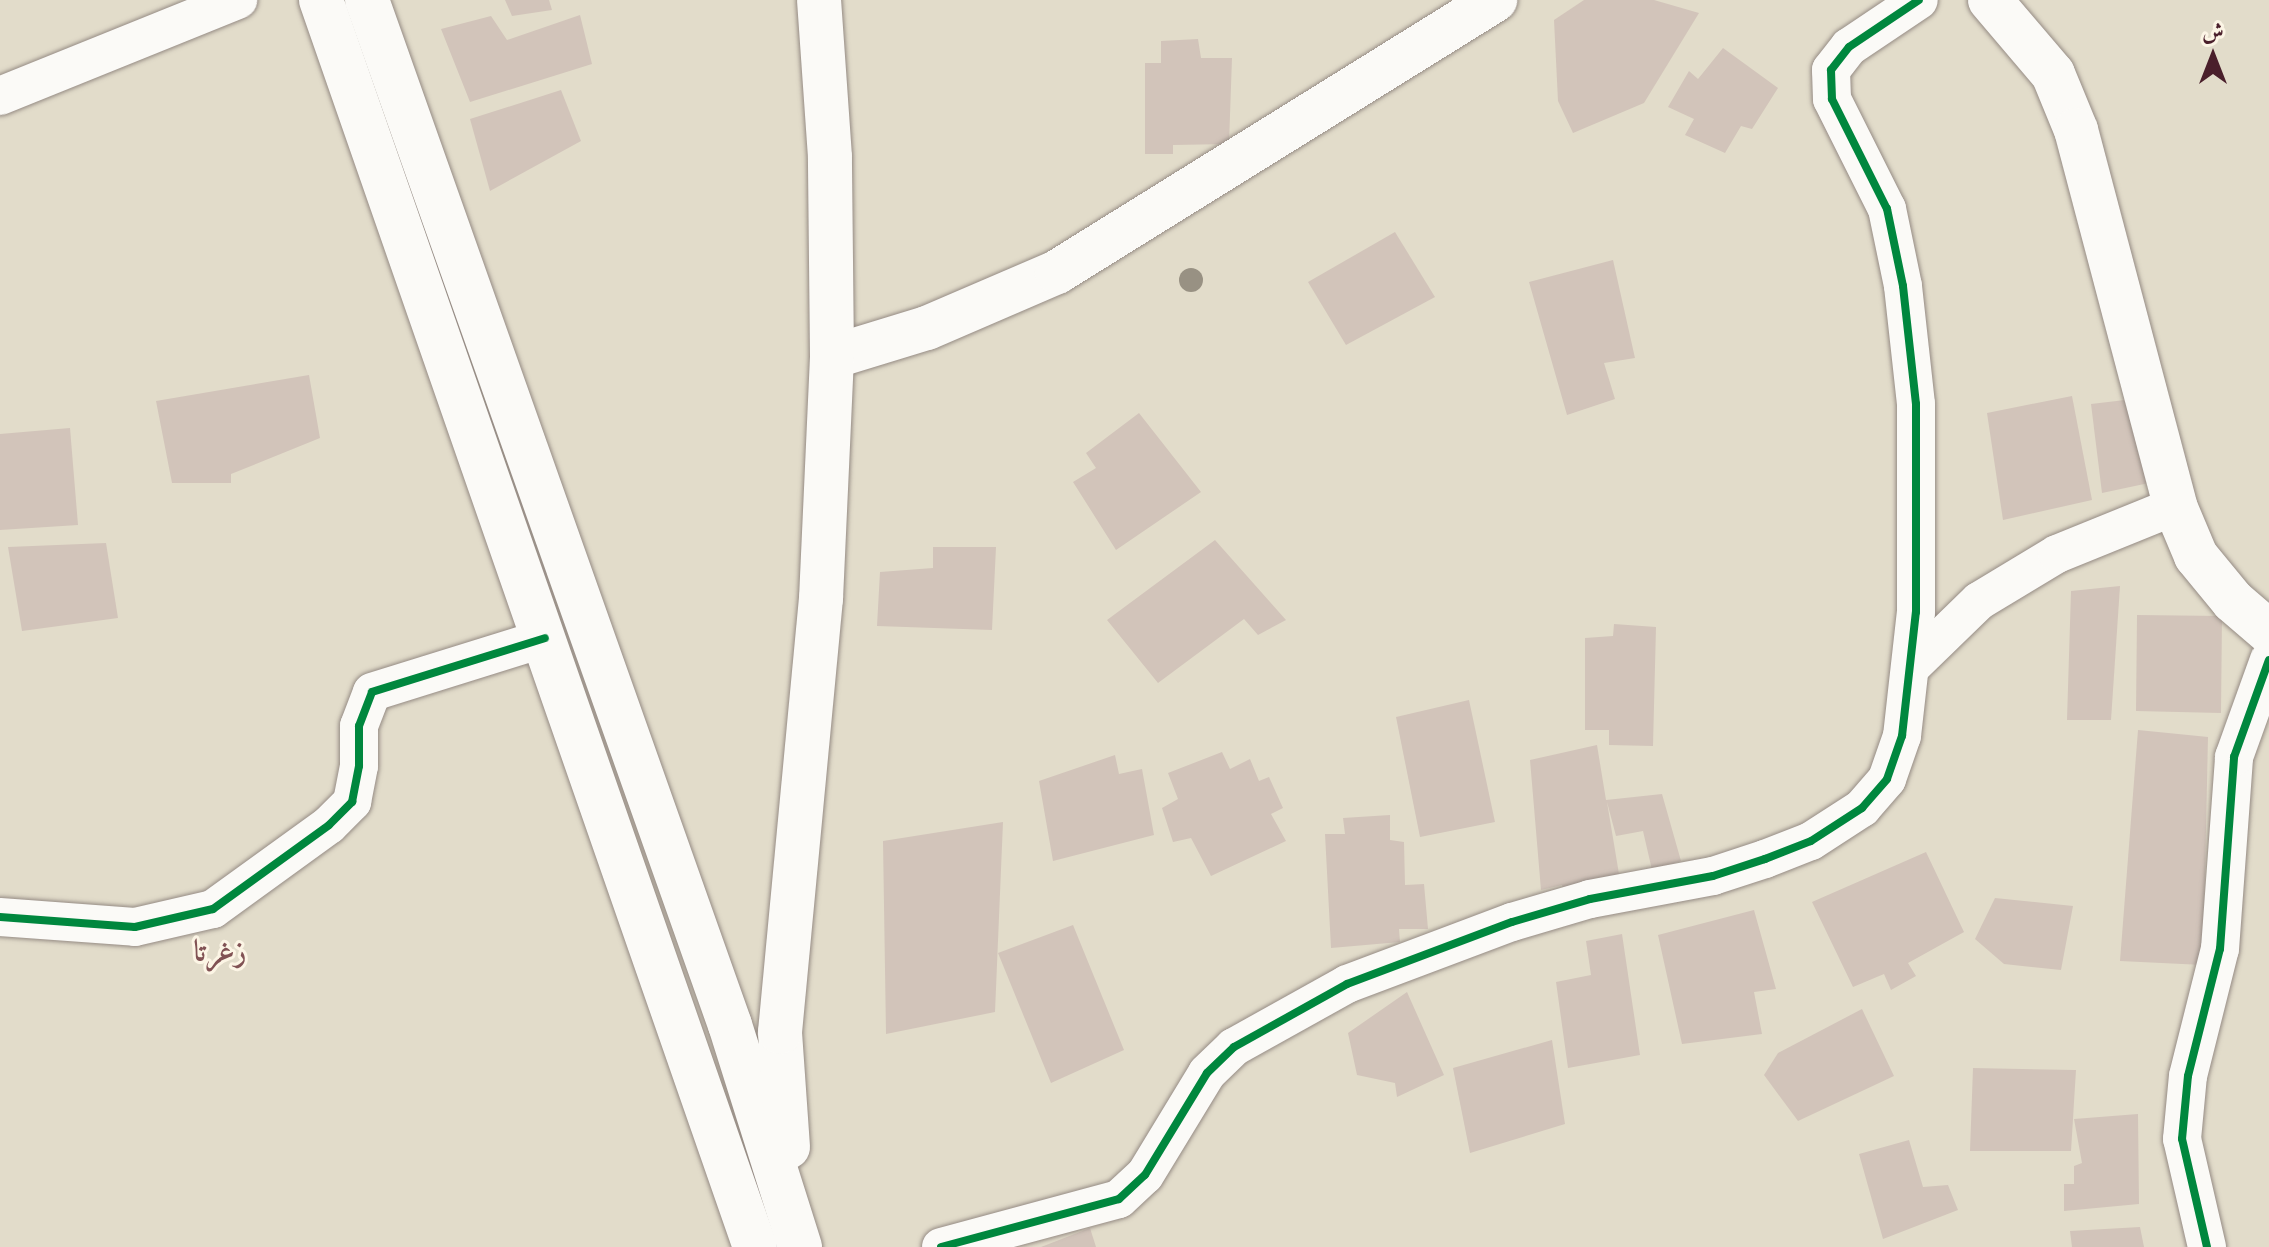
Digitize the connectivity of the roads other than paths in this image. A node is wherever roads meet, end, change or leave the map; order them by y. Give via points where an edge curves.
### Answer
1 (238, 0) edge
2 (321, 0) edge
3 (367, 0) edge
4 (819, 0) edge
5 (1495, 0) edge
6 (1919, 0) edge
7 (1996, 2) edge
8 (0, 96) edge
9 (832, 357) junction
10 (2175, 506) junction
11 (2269, 632) edge
12 (545, 638) junction
13 (2269, 660) edge
14 (1910, 668) junction
15 (0, 917) edge
16 (730, 1025) junction
17 (682, 1039) junction
18 (755, 1247) edge
19 (800, 1247) edge
20 (941, 1247) edge
21 (2207, 1247) edge

1 - 8 street
2 - 12 main road
3 - 16 main road
4 - 9 main road via 830,157
5 - 9 main road via 1057,272 927,328
6 - 14 street via 1849,47 1831,70 1832,99 1887,209 1903,286 1916,404 1916,612
7 - 10 main road via 2053,74 2076,130
9 - 19 main road via 821,599 780,1032
10 - 11 main road via 2196,556 2233,601
10 - 14 street via 2057,554 1979,601
12 - 15 street via 372,692 359,726 352,802 329,825 213,909 135,927
12 - 17 main road
13 - 21 street via 2234,757 2220,949 2188,1076 2182,1139
14 - 20 street via 1902,736 1887,779 1862,808 1811,841 1713,876 1590,899 1512,922 1347,984 1234,1047 1207,1073 1145,1175 1119,1199
16 - 17 main road
16 - 19 main road
17 - 18 main road

